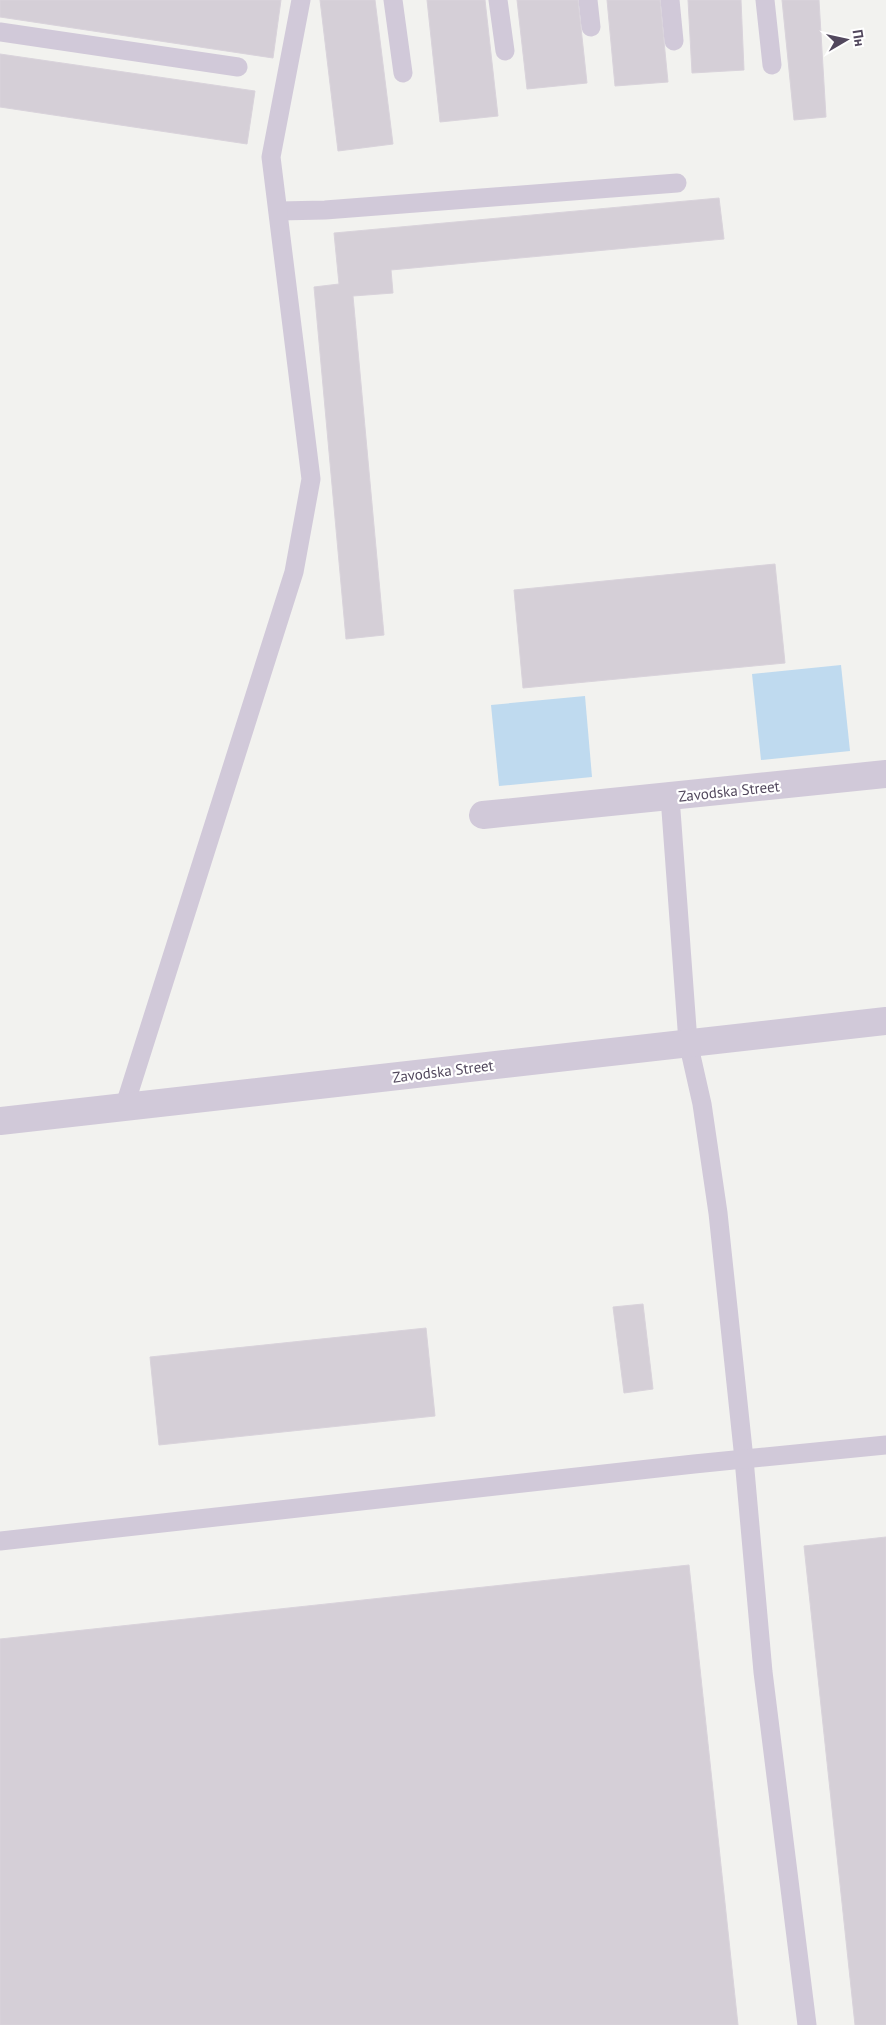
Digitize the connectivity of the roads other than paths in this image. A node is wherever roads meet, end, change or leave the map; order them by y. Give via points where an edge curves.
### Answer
1 (301, 0) edge
2 (393, 0) edge
3 (498, 0) edge
4 (588, 0) edge
5 (670, 0) edge
6 (765, 0) edge
7 (591, 27) dead end
8 (0, 32) edge
9 (674, 41) dead end
10 (505, 51) dead end
11 (772, 65) dead end
12 (238, 67) dead end
13 (403, 73) dead end
14 (676, 183) dead end
15 (279, 211) junction
16 (886, 774) edge
17 (670, 797) junction
18 (482, 815) dead end
19 (886, 1021) edge
20 (688, 1042) junction
21 (124, 1108) junction
22 (0, 1121) edge
23 (886, 1445) edge
24 (744, 1459) junction
25 (0, 1541) edge
26 (807, 2025) edge

1 - 15 lane via 271,157
2 - 13 lane
3 - 10 lane
4 - 7 lane
5 - 9 lane
6 - 11 lane
8 - 12 lane
14 - 15 lane
15 - 21 lane via 311,479 294,572
16 - 17 street, Zavodska Street
17 - 18 street, Zavodska Street
17 - 20 lane
19 - 20 street, Zavodska Street
20 - 21 street, Zavodska Street
20 - 24 lane via 702,1104 718,1213
21 - 22 street, Zavodska Street
23 - 24 lane
24 - 25 lane
24 - 26 lane via 764,1672

